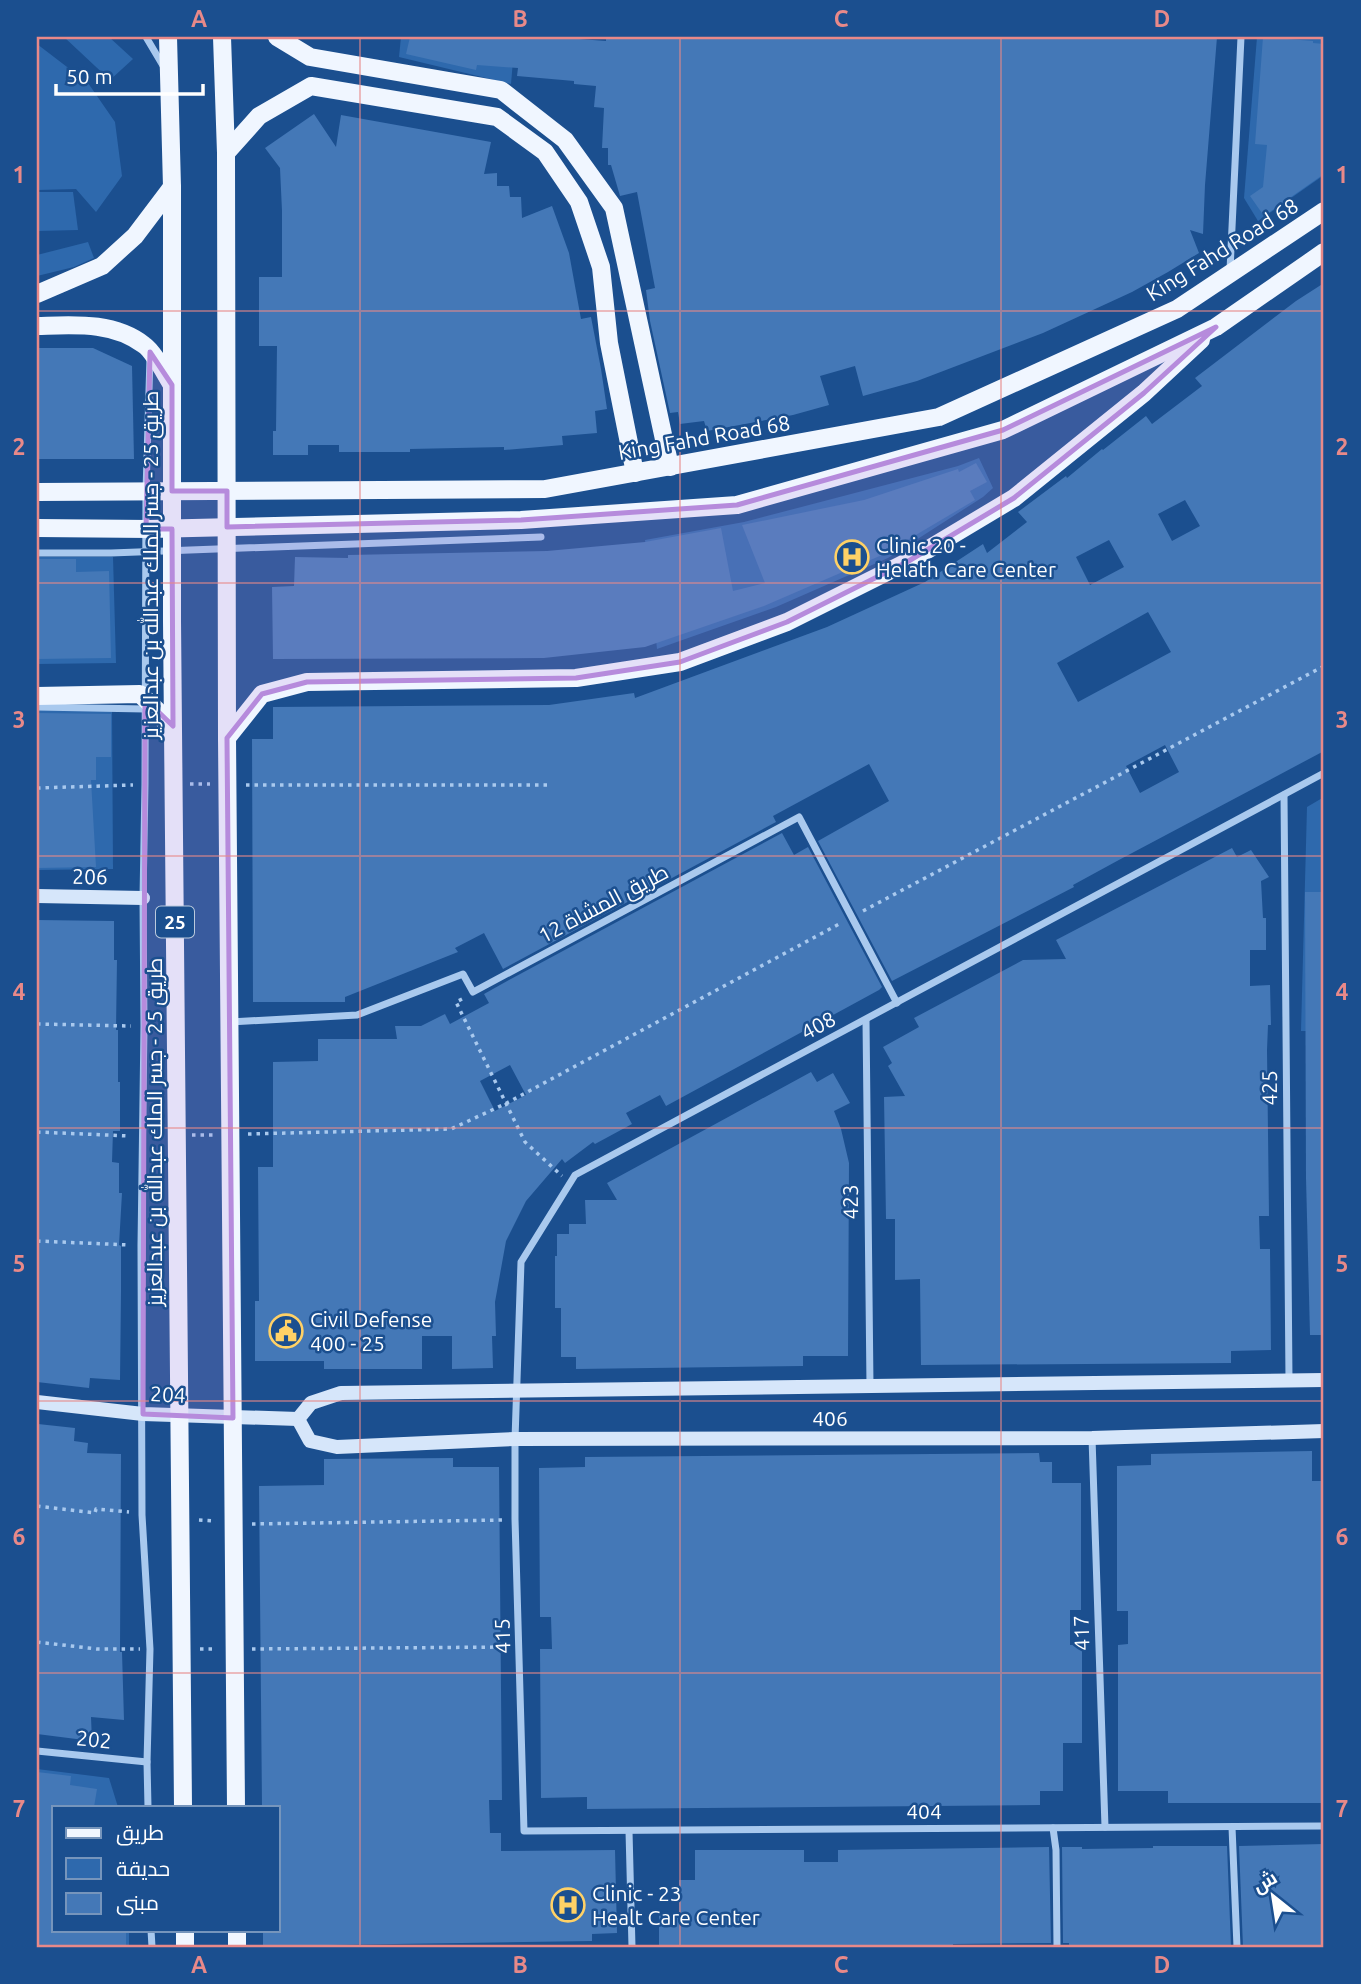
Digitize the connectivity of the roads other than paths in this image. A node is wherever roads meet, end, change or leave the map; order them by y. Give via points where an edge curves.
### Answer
1 (146, 37) edge
2 (168, 37) edge
3 (222, 37) edge
4 (277, 37) edge
5 (1241, 37) edge
6 (169, 76) junction
7 (226, 153) junction
8 (172, 187) junction
9 (1324, 211) edge
10 (1324, 252) edge
11 (1230, 274) junction
12 (37, 294) edge
13 (37, 326) edge
14 (1216, 327) junction
15 (150, 352) junction
16 (172, 386) junction
17 (670, 467) junction
18 (635, 473) junction
19 (146, 491) junction
20 (37, 492) edge
21 (37, 528) edge
22 (146, 529) junction
23 (541, 537) dead end
24 (37, 553) edge
25 (37, 696) edge
26 (37, 707) edge
27 (145, 709) junction
28 (228, 738) junction
29 (174, 746) junction
30 (1324, 773) edge
31 (1284, 795) junction
32 (37, 897) edge
33 (143, 898) junction
34 (897, 1003) junction
35 (866, 1020) junction
36 (226, 1022) dead end
37 (1289, 1380) junction
38 (1324, 1380) edge
39 (870, 1385) junction
40 (517, 1390) junction
41 (37, 1402) edge
42 (143, 1415) junction
43 (298, 1419) junction
44 (1324, 1431) edge
45 (1093, 1438) junction
46 (515, 1439) junction
47 (37, 1751) edge
48 (147, 1762) junction
49 (148, 1806) edge
50 (183, 1806) edge
51 (236, 1806) edge
52 (1232, 1826) junction
53 (1324, 1826) edge
54 (1105, 1827) junction
55 (1053, 1828) junction
56 (524, 1831) joint
57 (629, 1831) junction
58 (632, 1947) edge
59 (1057, 1947) edge
60 (1237, 1947) edge

1 - 6 street
2 - 6 main road, طريق 25 - جسر الملك عبدالله بن عبدالعزيز / 25, bridge
3 - 7 main road, bridge
4 - 17 main road via 310,57 501,90 565,139 614,208
5 - 11 street
6 - 8 main road, طريق 25 - جسر الملك عبدالله بن عبدالعزيز / 25, bridge
7 - 18 main road via 259,116 311,86 497,117 545,152 579,202 601,267 609,343
7 - 28 main road, bridge
8 - 12 main road via 135,236 102,266
8 - 16 main road, طريق 25 - جسر الملك عبدالله بن عبدالعزيز / 25, bridge
9 - 11 main road, King Fahd Road 68
10 - 14 main road
11 - 17 main road, King Fahd Road 68 via 1177,309 939,417
13 - 15 main road via 92,325 120,332
14 - 22 main road via 1003,430 737,505 521,520
14 - 28 main road via 1144,393 1014,498 907,562 787,622 680,662 576,678 307,682 262,694
15 - 16 main road
15 - 19 street
16 - 29 main road, طريق 25 - جسر الملك عبدالله بن عبدالعزيز / 25, bridge
17 - 18 main road, King Fahd Road 68
18 - 19 main road, King Fahd Road 68 via 545,489
19 - 20 main road, King Fahd Road 68
19 - 22 street
21 - 22 main road
22 - 27 street
23 - 24 street
25 - 29 main road, bridge via 140,694 163,716
26 - 27 street
27 - 33 street
28 - 51 main road, bridge
29 - 50 main road, طريق 25 - جسر الملك عبدالله بن عبدالعزيز / 25, bridge
30 - 31 street, 408
31 - 34 street, 408
31 - 37 street, 425
32 - 33 street, 206
33 - 42 street
34 - 35 street, 408
34 - 36 street, طريق المشاة 12 via 799,817 472,992 463,974 357,1015
35 - 39 street, 423
35 - 40 street, 408 via 575,1175 521,1262
37 - 38 street, 406
37 - 39 street, 406
39 - 40 street, 406
40 - 43 street, 406 via 341,1392 311,1403
40 - 46 street, 408
41 - 42 street, 204
42 - 43 street, 204
42 - 48 street
43 - 46 street, 406 via 310,1441 337,1447
44 - 45 street, 406
45 - 46 street, 406
45 - 54 street, 417
46 - 56 street, 415
47 - 48 street, 202
48 - 49 street
52 - 53 street, 404
52 - 54 street, 404
52 - 60 street
54 - 55 street, 404
55 - 57 street, 404
55 - 59 street
56 - 57 street, 404
57 - 58 street

